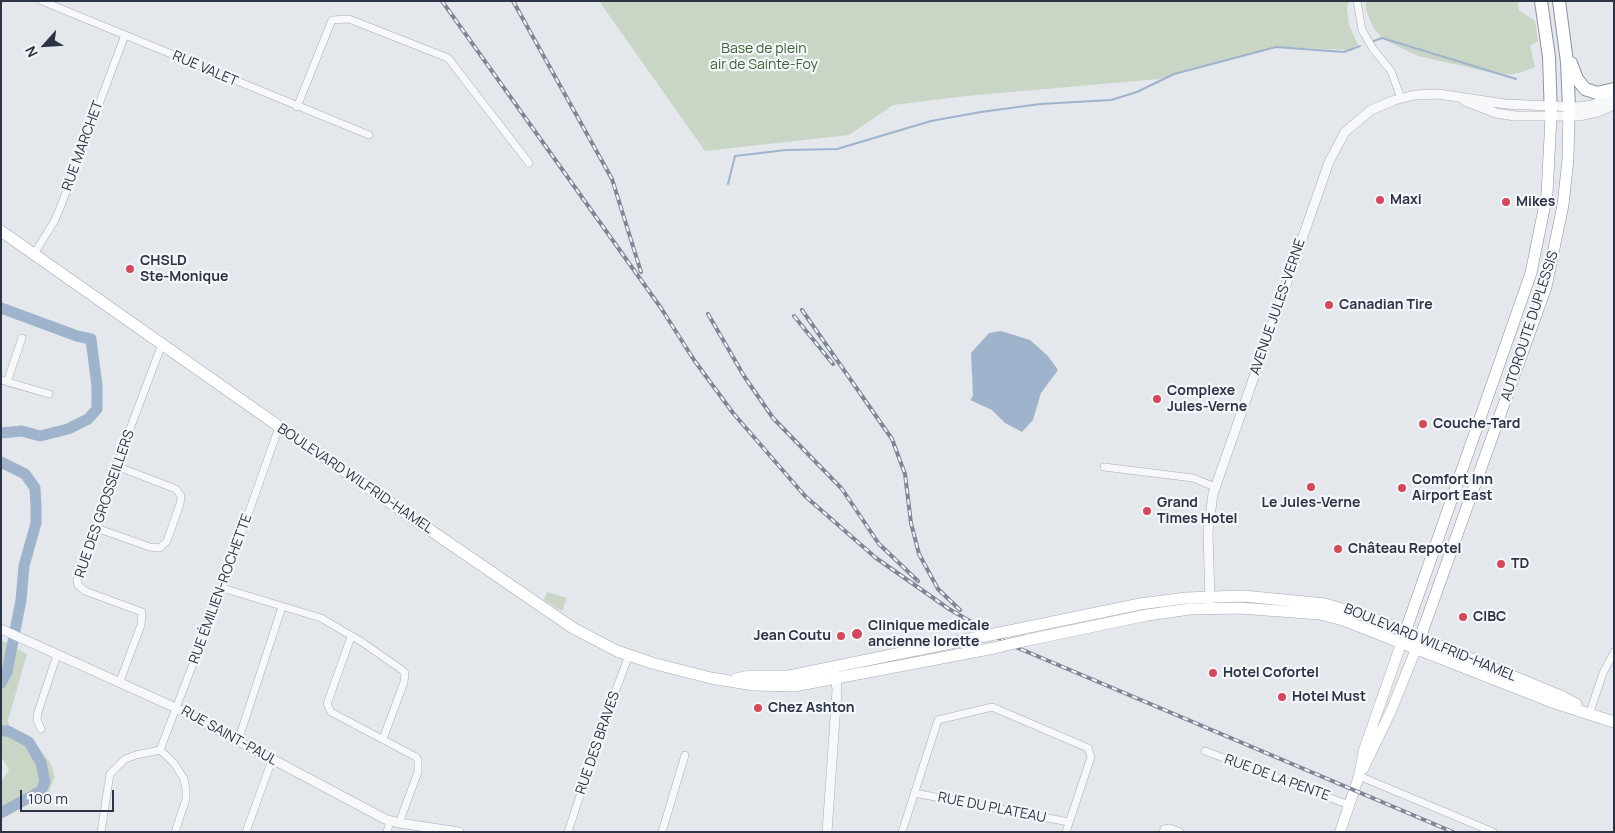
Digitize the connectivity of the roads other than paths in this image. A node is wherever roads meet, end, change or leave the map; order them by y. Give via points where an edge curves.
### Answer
1 (42, 1) edge
2 (1357, 1) edge
3 (1541, 1) edge
4 (1559, 1) edge
5 (125, 35) junction
6 (1565, 45) junction
7 (1614, 89) edge
8 (1614, 95) edge
9 (1401, 98) junction
10 (1614, 105) edge
11 (298, 107) junction
12 (1551, 111) junction
13 (1569, 112) junction
14 (369, 135) dead end
15 (530, 163) dead end
16 (1, 231) edge
17 (34, 254) junction
18 (22, 338) dead end
19 (162, 344) junction
20 (4, 381) edge
21 (49, 394) dead end
22 (279, 426) junction
23 (116, 466) junction
24 (1104, 466) dead end
25 (1216, 487) junction
26 (96, 528) junction
27 (222, 588) junction
28 (1210, 602) junction
29 (282, 607) junction
30 (1, 629) edge
31 (1406, 632) junction
32 (351, 637) junction
33 (1421, 638) junction
34 (1402, 644) junction
35 (1416, 649) junction
36 (1614, 652) edge
37 (57, 655) junction
38 (629, 656) junction
39 (834, 667) junction
40 (732, 680) junction
41 (836, 680) junction
42 (120, 681) junction
43 (176, 708) junction
44 (1590, 712) junction
45 (1614, 722) edge
46 (41, 729) dead end
47 (383, 739) junction
48 (238, 741) junction
49 (160, 750) junction
50 (1205, 752) dead end
51 (685, 755) dead end
52 (272, 760) junction
53 (1359, 776) junction
54 (914, 793) junction
55 (1349, 805) junction
56 (394, 822) junction
57 (1069, 822) junction
58 (100, 832) edge
59 (174, 832) edge
60 (246, 832) edge
61 (387, 832) edge
62 (460, 832) edge
63 (568, 832) edge
64 (662, 832) edge
65 (827, 832) edge
66 (902, 832) edge
67 (1066, 832) edge
68 (1163, 832) edge
69 (1180, 832) edge
70 (1340, 832) edge
71 (1494, 832) edge

1 - 5 street, RUE VALET
2 - 9 street via 1362,30 1391,71
3 - 12 highway, AUTOROUTE DUPLESSIS via 1549,57
4 - 6 highway, AUTOROUTE DUPLESSIS
5 - 11 street, RUE VALET
5 - 17 street, RUE MARCHET via 58,211
6 - 7 highway via 1575,76 1582,86 1593,92
6 - 13 highway, AUTOROUTE DUPLESSIS
8 - 13 street, AVENUE JULES-VERNE
9 - 12 street, AVENUE JULES-VERNE via 1432,94
9 - 25 street, AVENUE JULES-VERNE via 1361,117 1345,132 1333,152
10 - 13 street, AVENUE JULES-VERNE via 1597,112
11 - 14 street, RUE VALET
11 - 15 street via 332,20 349,19 448,58
12 - 13 street, AVENUE JULES-VERNE
12 - 31 main road, AUTOROUTE DUPLESSIS via 1547,194 1531,273
13 - 33 main road, AUTOROUTE DUPLESSIS via 1563,205 1546,286
16 - 17 main road, BOULEVARD WILFRID-HAMEL
17 - 19 main road, BOULEVARD WILFRID-HAMEL
18 - 20 street
19 - 22 main road, BOULEVARD WILFRID-HAMEL
19 - 23 street, RUE DES GROSSEILLERS
20 - 21 street
22 - 27 street, RUE ÉMILIEN-ROCHETTE
22 - 38 main road, BOULEVARD WILFRID-HAMEL via 573,628
23 - 26 street, RUE DES GROSSEILLERS
23 - 26 street via 176,488 181,496 180,504 167,541 160,548
24 - 25 street via 1193,478
25 - 28 street, AVENUE JULES-VERNE via 1208,532
26 - 42 street, RUE DES GROSSEILLERS via 77,576 78,585 85,591 139,609 143,616
27 - 29 street
27 - 43 street, RUE ÉMILIEN-ROCHETTE
28 - 31 main road, BOULEVARD WILFRID-HAMEL via 1254,597 1338,606
28 - 34 main road, BOULEVARD WILFRID-HAMEL via 1305,612 1343,620
28 - 39 main road, BOULEVARD WILFRID-HAMEL, bridge via 1140,604
28 - 41 main road, BOULEVARD WILFRID-HAMEL, bridge
29 - 32 street via 321,618
29 - 48 street
30 - 37 street, RUE SAINT-PAUL
31 - 33 main road, BOULEVARD WILFRID-HAMEL
31 - 34 main road, AUTOROUTE DUPLESSIS
32 - 47 street via 405,673
32 - 47 street via 327,704 331,712
33 - 35 main road, AUTOROUTE DUPLESSIS
33 - 44 main road, BOULEVARD WILFRID-HAMEL via 1563,696
34 - 35 main road, BOULEVARD WILFRID-HAMEL
34 - 53 main road via 1364,750
35 - 44 main road, BOULEVARD WILFRID-HAMEL via 1552,702
35 - 53 main road
36 - 44 street
37 - 42 street, RUE SAINT-PAUL
37 - 46 street via 38,712
38 - 40 main road, BOULEVARD WILFRID-HAMEL via 694,674
38 - 63 street, RUE DES BRAVES
39 - 40 main road, BOULEVARD WILFRID-HAMEL via 788,676 750,676
39 - 41 street
40 - 41 main road, BOULEVARD WILFRID-HAMEL via 754,685 794,686
41 - 65 street
42 - 43 street, RUE SAINT-PAUL
43 - 48 street, RUE SAINT-PAUL
43 - 49 street, RUE ÉMILIEN-ROCHETTE
44 - 45 main road, BOULEVARD WILFRID-HAMEL
47 - 56 street via 416,757 419,766
48 - 52 street, RUE SAINT-PAUL
49 - 58 street via 136,754 110,774
49 - 59 street via 184,779 186,790
50 - 55 street, RUE DE LA PENTE
51 - 64 street
52 - 56 street, RUE SAINT-PAUL
52 - 60 street
53 - 55 main road
53 - 71 street
54 - 57 street, RUE DU PLATEAU
54 - 57 street via 938,720 992,707 1088,748 1091,756
54 - 66 street
55 - 70 main road
56 - 61 street
56 - 62 street, RUE SAINT-PAUL
57 - 67 street
68 - 69 street via 1170,828

